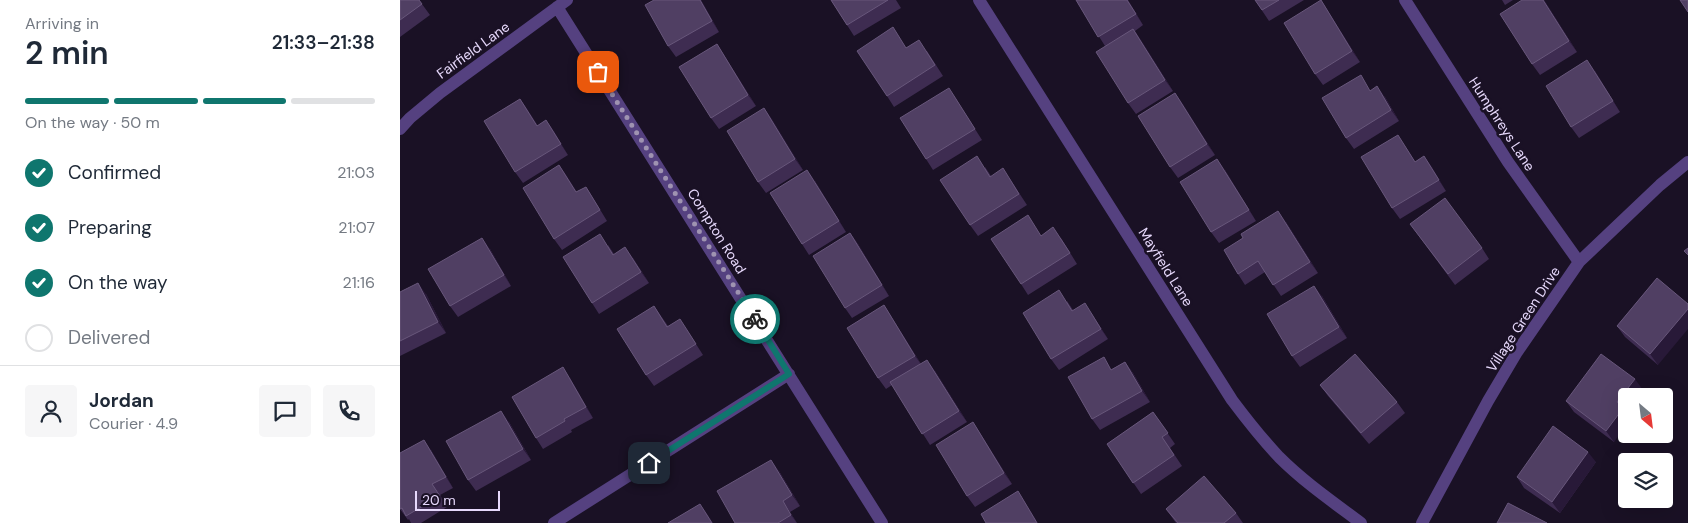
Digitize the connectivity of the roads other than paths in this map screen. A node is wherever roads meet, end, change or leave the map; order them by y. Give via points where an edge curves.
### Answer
1 (979, 0) edge
2 (1405, 0) edge
3 (562, 4) edge
4 (400, 129) edge
5 (1688, 162) edge
6 (1578, 262) junction
7 (789, 374) junction
8 (554, 523) edge
9 (882, 523) edge
10 (1361, 523) edge
11 (1422, 523) edge

1 - 10 street, Mayfield Lane via 1232,400 1280,457
2 - 6 street, Humphreys Lane via 1508,162
3 - 4 street, Fairfield Lane via 440,93
3 - 7 street, Compton Road
5 - 6 street, Village Green Drive
6 - 11 street, Village Green Drive via 1507,368
7 - 8 street
7 - 9 street, Compton Road

